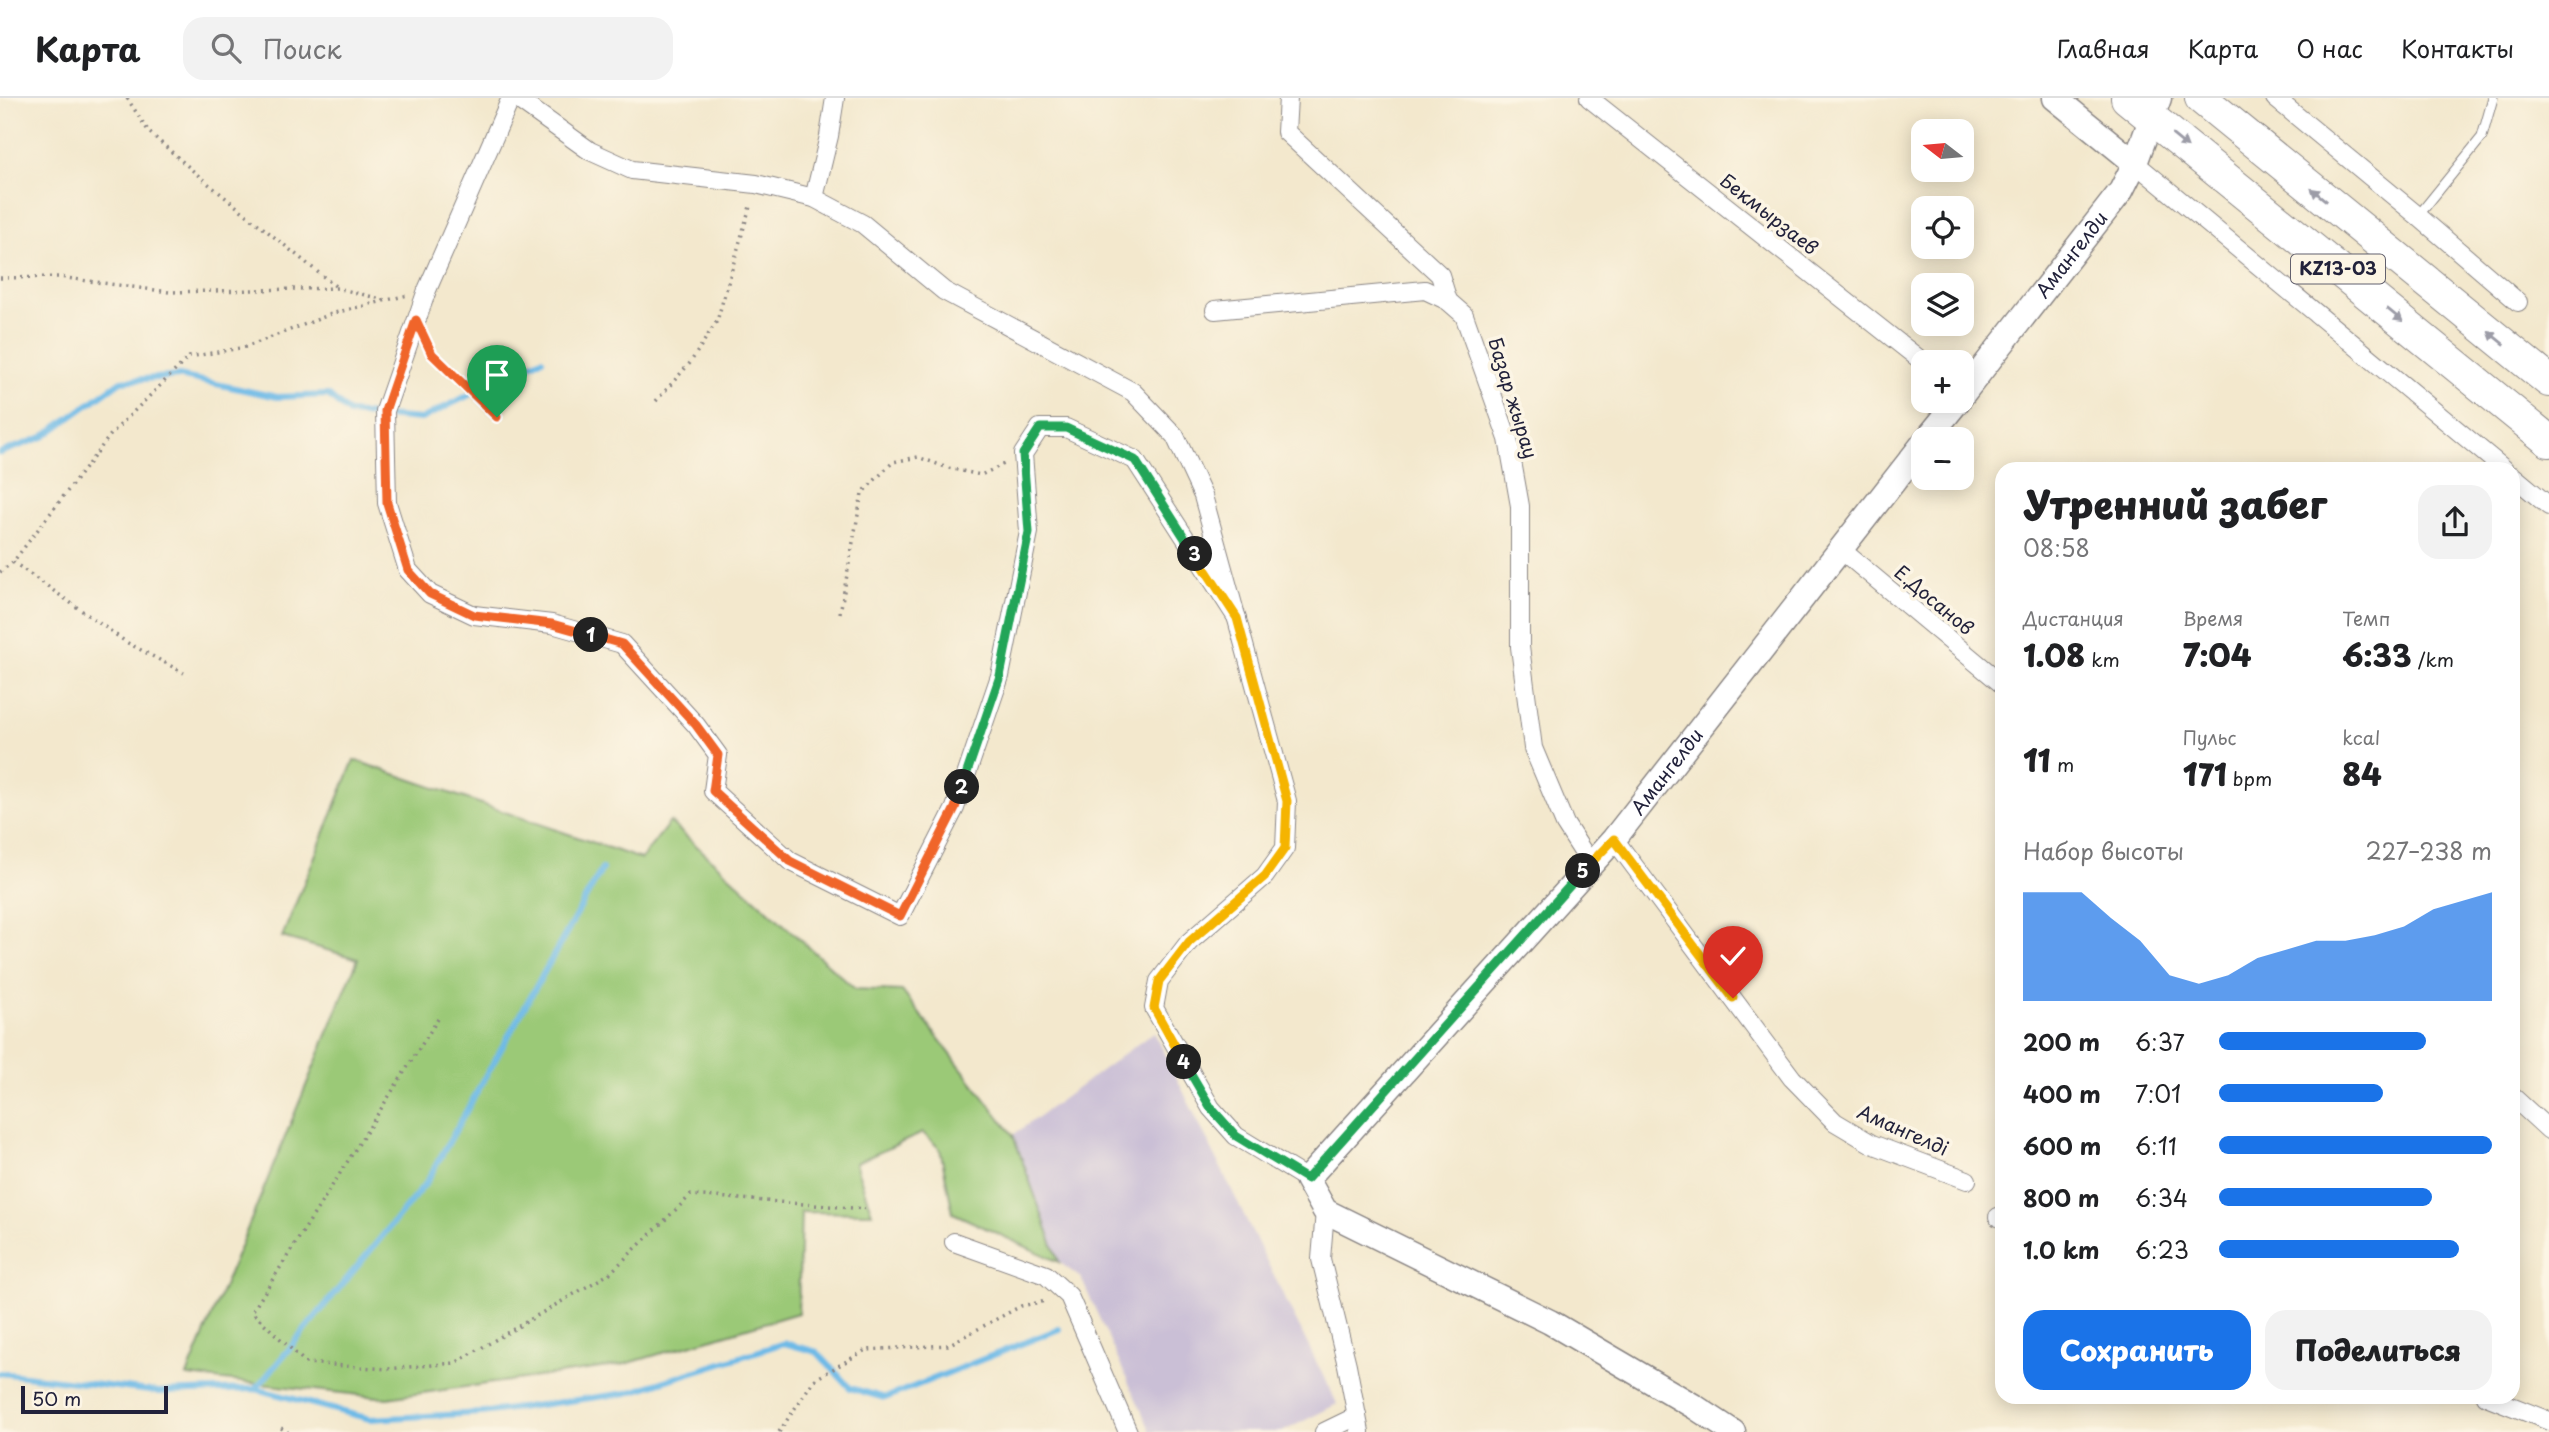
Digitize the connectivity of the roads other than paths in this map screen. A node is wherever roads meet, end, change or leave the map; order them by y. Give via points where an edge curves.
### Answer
1 (514, 98) edge
2 (835, 98) edge
3 (1288, 98) edge
4 (1589, 98) edge
5 (2055, 98) edge
6 (2127, 98) edge
7 (2201, 98) edge
8 (2275, 98) edge
9 (2493, 98) edge
10 (2155, 108) edge
11 (2135, 163) junction
12 (814, 198) junction
13 (2418, 216) junction
14 (1448, 301) junction
15 (2518, 302) dead end
16 (1216, 310) dead end
17 (1911, 353) edge
18 (2547, 376) edge
19 (1974, 379) edge
20 (1948, 413) edge
21 (1936, 427) edge
22 (2549, 441) edge
23 (1911, 459) edge
24 (2496, 462) edge
25 (2520, 483) edge
26 (2549, 506) edge
27 (1839, 548) junction
28 (1237, 618) junction
29 (1995, 678) edge
30 (1614, 839) junction
31 (1591, 863) junction
32 (2520, 1103) edge
33 (2549, 1130) edge
34 (1307, 1179) junction
35 (1967, 1181) dead end
36 (1325, 1211) junction
37 (954, 1242) dead end
38 (2506, 1404) edge
39 (2549, 1421) edge
40 (1358, 1424) edge
41 (1128, 1432) edge
42 (1324, 1432) edge
43 (1733, 1432) edge

1 - 12 street via 590,151 632,170 756,184
1 - 28 street via 427,290 385,411 387,503 408,570 430,594 474,615 552,624 622,644 718,755 713,791 790,861 900,916 955,808 1000,676 1029,532 1023,454 1040,428 1066,428 1135,460
2 - 12 street
3 - 14 street, Базар жырау via 1286,131 1440,275
4 - 17 street, Бекмырзаев
5 - 11 main road
6 - 10 highway, KZ13-03
18 -> 7 highway, KZ13-03
8 - 13 street
9 - 13 lane via 2482,137
10 - 11 main road, Амангелди
10 -> 22 highway, KZ13-03
11 - 19 main road, Амангелди via 2121,191
11 - 24 street
12 - 28 street via 863,224 944,291 1133,392 1175,436 1203,496
13 - 15 street
14 - 16 street via 1424,290
14 - 31 street, Базар жырау via 1464,315 1508,439 1516,479 1521,506 1520,647 1533,748 1565,824
20 - 21 main road, Амангелди
23 - 27 main road, Амангелди
25 - 26 street
27 - 29 street, Е.Досанов
27 - 30 main road, Амангелди
28 - 34 street via 1287,801 1285,848 1265,876 1189,942 1159,981 1154,1008 1211,1108 1236,1136
30 - 31 main road, Амангелди
30 - 35 street, Амангелді via 1792,1078 1835,1122 1872,1144
31 - 34 main road, Амангелди
32 - 33 street
34 - 36 main road
36 - 40 street via 1321,1259
36 - 43 main road via 1550,1322
37 - 41 street via 1046,1275 1069,1296
38 - 39 street
40 - 42 street

